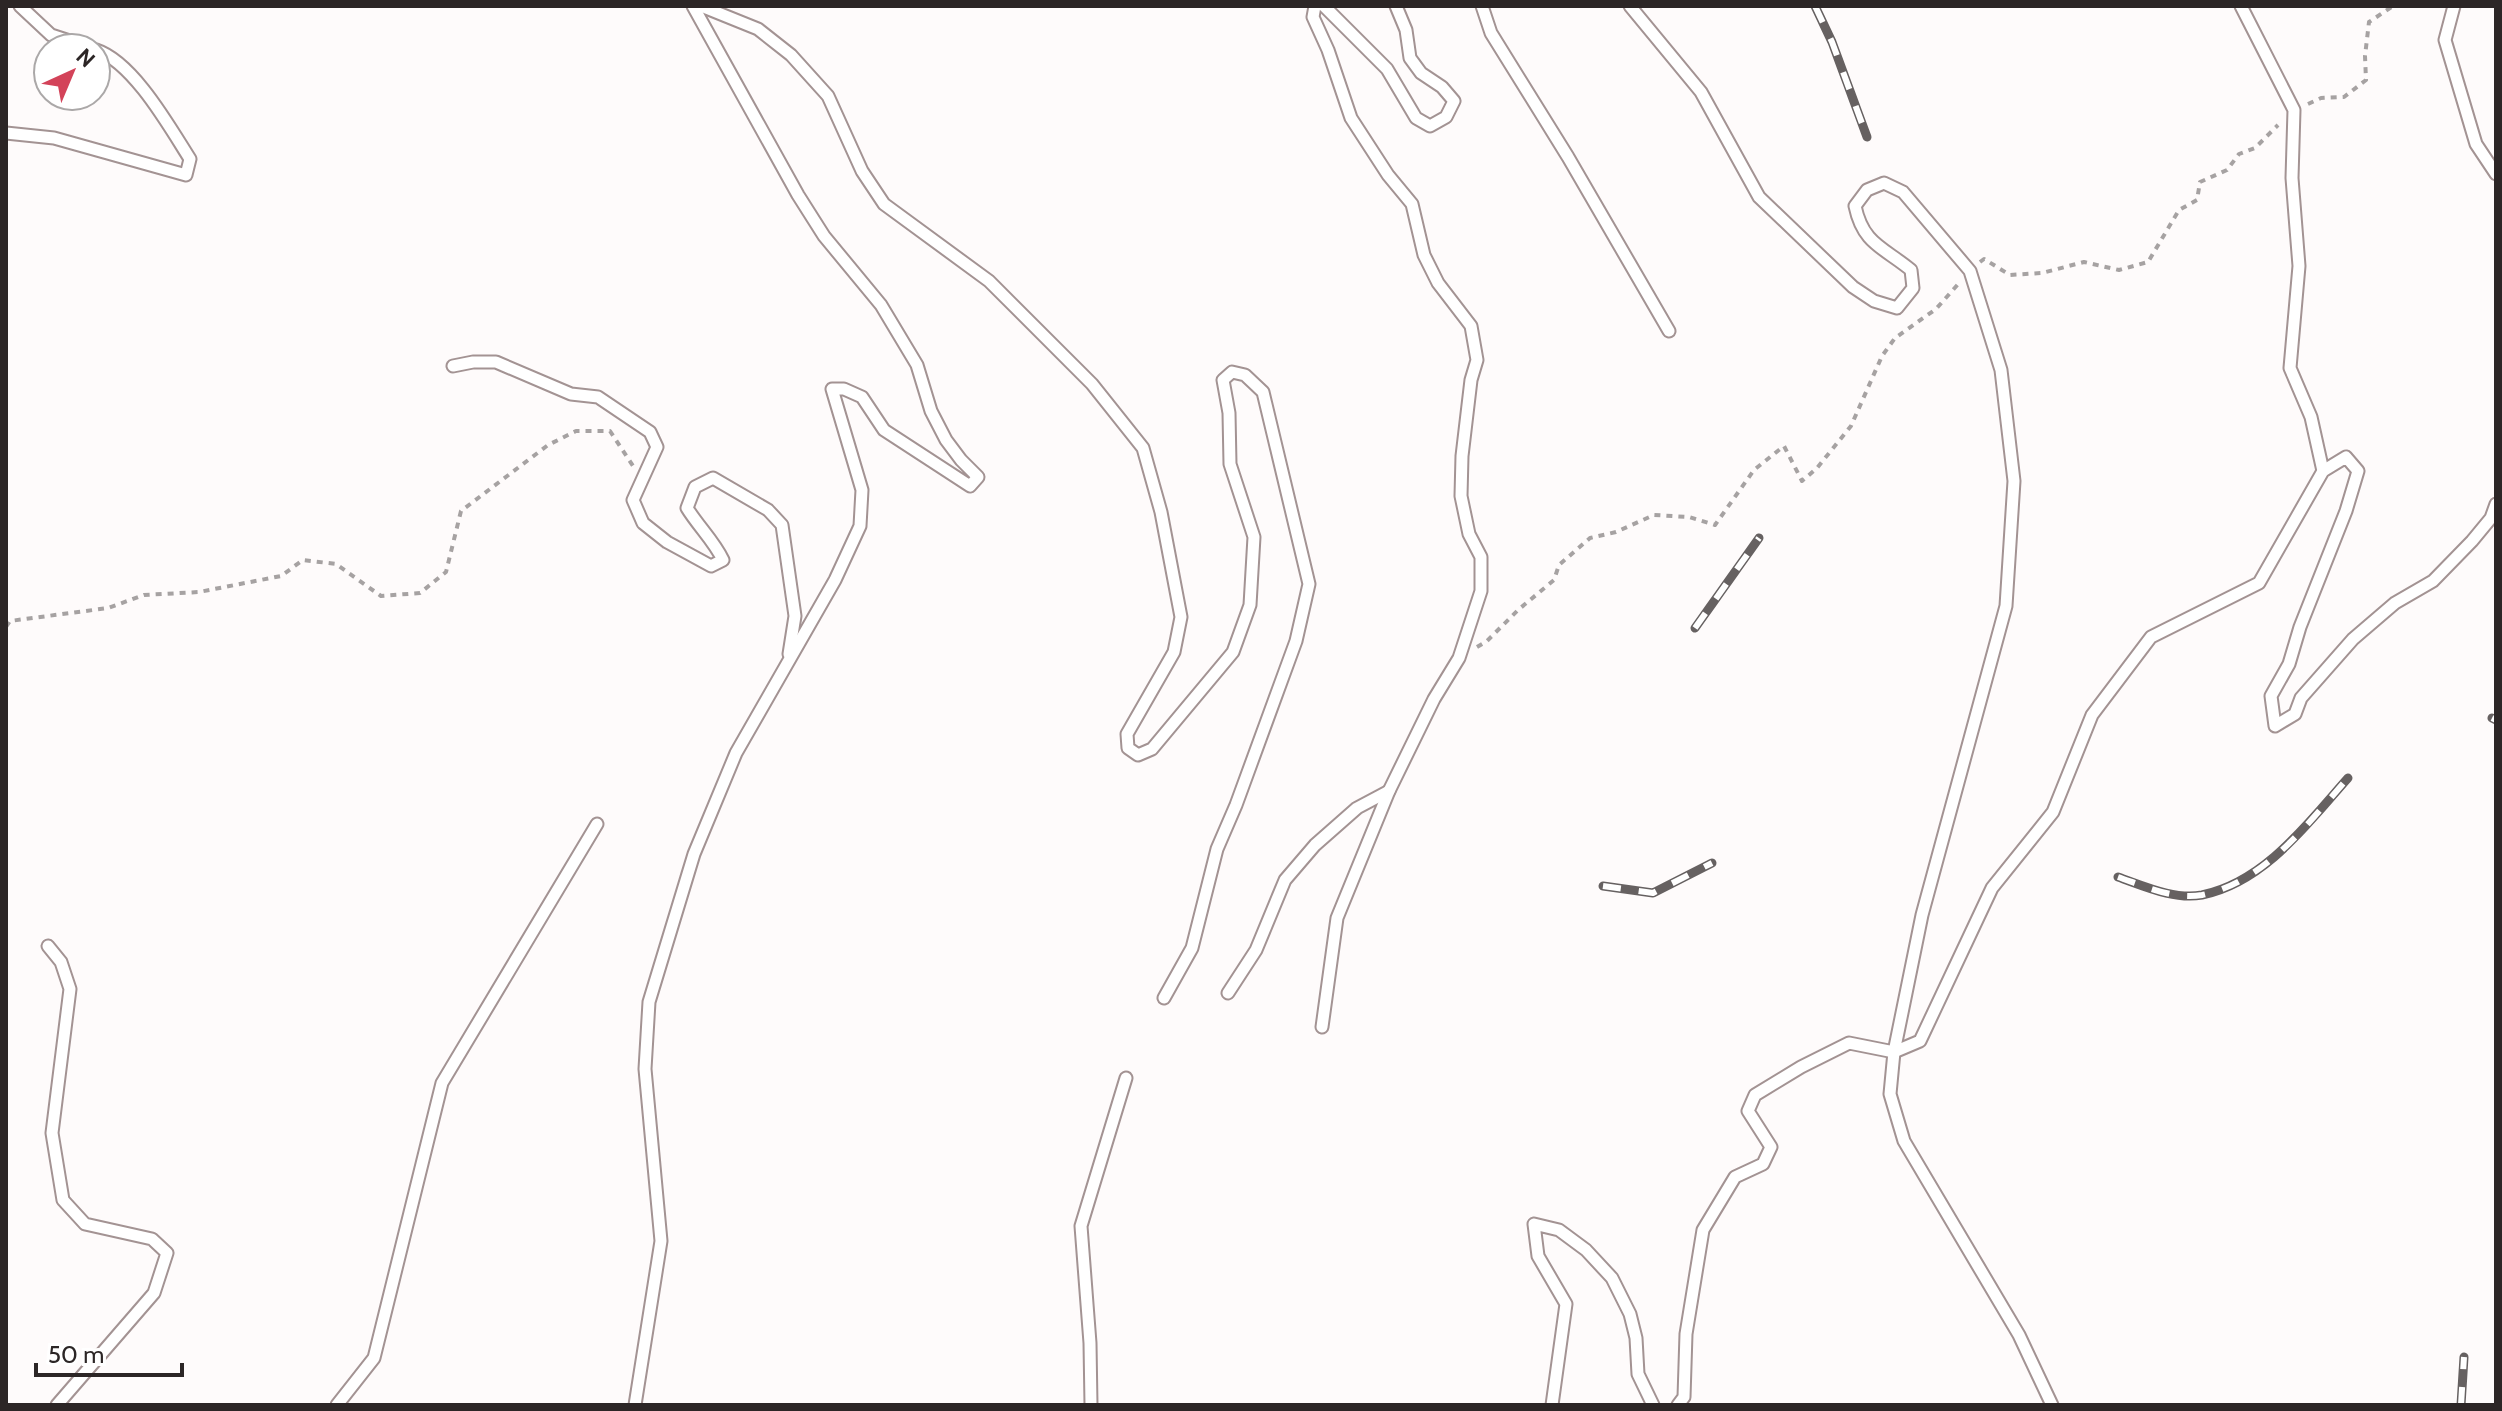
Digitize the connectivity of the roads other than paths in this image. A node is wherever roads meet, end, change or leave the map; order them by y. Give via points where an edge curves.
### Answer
1 (20, 6) edge
2 (693, 6) edge
3 (701, 6) edge
4 (1315, 6) edge
5 (1324, 6) edge
6 (1396, 6) edge
7 (1482, 6) edge
8 (1630, 6) edge
9 (2241, 6) edge
10 (2454, 6) edge
11 (48, 32) edge
12 (112, 56) edge
13 (6, 133) edge
14 (2496, 174) edge
15 (1669, 331) dead end
16 (453, 366) dead end
17 (2323, 471) junction
18 (2496, 504) edge
19 (787, 663) junction
20 (1389, 791) junction
21 (597, 824) dead end
22 (48, 946) dead end
23 (1228, 993) dead end
24 (1164, 998) dead end
25 (1322, 1027) dead end
26 (1894, 1052) junction
27 (1126, 1078) dead end
28 (57, 1405) edge
29 (337, 1405) edge
30 (635, 1405) edge
31 (1091, 1405) edge
32 (1552, 1405) edge
33 (1653, 1405) edge
34 (1678, 1405) edge
35 (2052, 1405) edge

1 - 11 lane
2 - 19 lane via 798,195 881,305 917,365 946,440 978,477 970,486 884,430 862,397 832,389 862,490 860,526
3 - 24 lane via 758,29 791,55 828,96 862,171 884,204 989,281 1092,384 1143,448 1181,617 1174,652 1127,734 1128,748 1138,755 1152,749 1233,652 1250,605 1254,537 1230,464 1223,380 1232,372 1245,375 1263,392 1309,584 1296,641 1217,849 1192,948
4 - 20 lane via 1313,17 1351,118 1412,204 1424,255 1471,326 1477,360 1461,496 1469,534 1481,557 1481,591 1459,658
5 - 6 lane via 1387,69 1416,118 1430,126 1446,117 1454,101 1410,58
7 - 15 lane via 1491,33
8 - 26 lane via 1701,92 1759,197 1853,287 1897,308 1913,288 1911,270 1866,237 1855,206 1867,190 1884,183 1903,192 1970,271 2001,370 2014,481 2006,606 1922,915
9 - 17 lane via 2294,110 2292,178 2299,266 2290,368 2311,417
10 - 14 lane via 2445,40 2476,144
12 - 13 lane via 154,102 190,159 186,175 54,138
16 - 19 lane via 496,362 571,394 598,397 650,432 657,447 633,500 643,523 711,566 723,560 687,508 695,487 713,478 768,510 782,525 795,616
17 - 18 lane via 2346,457 2358,471 2289,664 2271,696 2275,726 2295,714 2301,698 2353,639 2395,603 2433,581 2491,518
17 - 26 lane via 2259,583 2151,637 2092,715 2053,812 1992,888 1920,1041
19 - 30 lane via 736,753 694,854 649,1002 645,1069 661,1241
20 - 23 lane via 1357,808 1285,880 1256,950
20 - 25 lane via 1337,918
21 - 29 lane via 442,1083 374,1358
22 - 28 lane via 61,962 70,989 52,1133 63,1200 85,1224 152,1239 167,1253 154,1293
26 - 34 lane via 1849,1043 1755,1095 1748,1111 1771,1147 1763,1164 1735,1177 1703,1230 1686,1334 1684,1397
26 - 35 lane via 1890,1094 1904,1141 2019,1335
27 - 31 lane via 1081,1226
32 - 33 lane via 1566,1304 1538,1256 1534,1224 1559,1230 1612,1278 1630,1314 1638,1374

